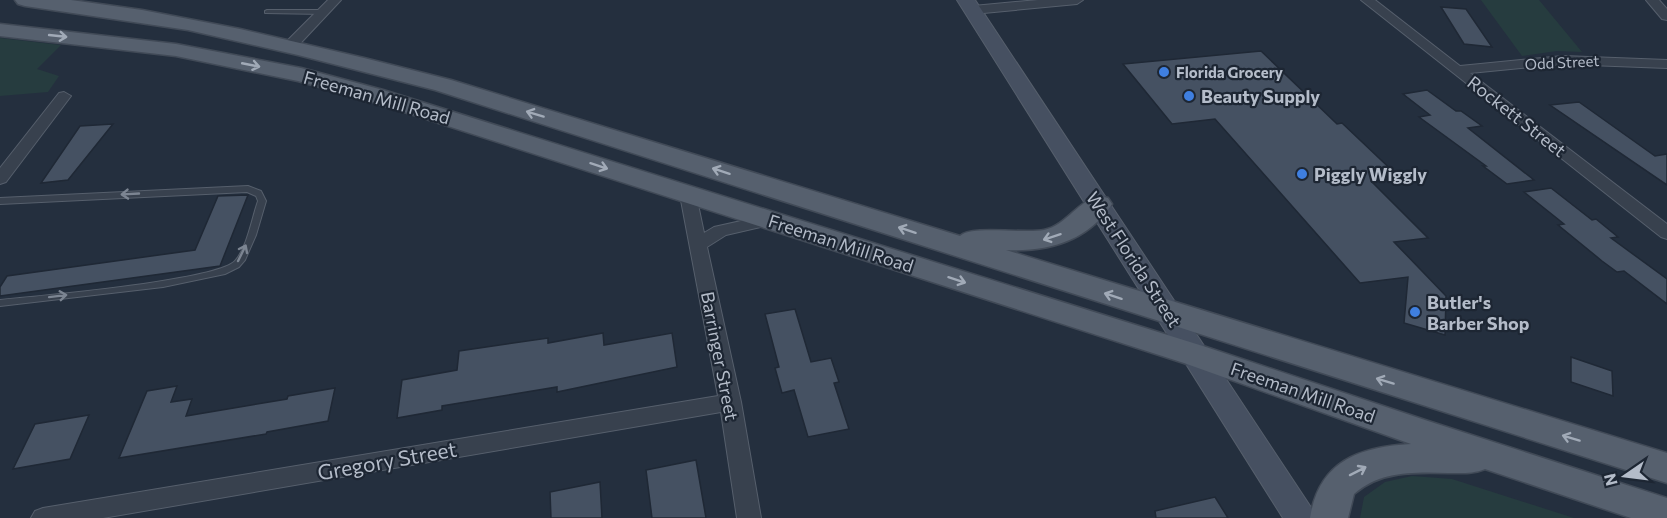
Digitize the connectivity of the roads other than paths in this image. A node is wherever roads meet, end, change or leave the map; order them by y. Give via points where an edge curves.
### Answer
1 (25, 0) edge
2 (334, 0) edge
3 (1077, 0) edge
4 (1367, 0) edge
5 (1652, 0) edge
6 (970, 5) edge
7 (267, 12) dead end
8 (323, 12) junction
9 (1667, 16) edge
10 (0, 30) edge
11 (290, 46) junction
12 (1667, 64) edge
13 (1457, 70) junction
14 (64, 96) dead end
15 (0, 178) edge
16 (688, 195) junction
17 (0, 201) edge
18 (1099, 204) junction
19 (768, 220) junction
20 (1667, 232) edge
21 (940, 241) junction
22 (698, 245) junction
23 (0, 303) edge
24 (1169, 314) junction
25 (1195, 355) junction
26 (730, 402) junction
27 (1501, 459) junction
28 (1667, 468) edge
29 (1667, 514) edge
30 (43, 518) edge
31 (749, 518) edge
32 (1301, 518) edge
33 (1329, 518) edge

1 - 11 main road, Freeman Mill Road via 110,10
2 - 8 street
3 - 6 street
4 - 13 street, Rockett Street
5 - 9 street
6 - 18 main road, West Florida Street
7 - 8 lane
8 - 11 street
10 -> 16 main road, Freeman Mill Road via 176,50 301,75 514,137
21 -> 11 main road, Freeman Mill Road via 443,85
12 - 13 street, Odd Street via 1563,60
13 - 20 street, Rockett Street
14 - 15 street
16 - 19 main road, Freeman Mill Road
16 - 22 street, Barringer Street
23 -> 17 lane via 220,273 242,258 262,201 257,192 248,189
18 -> 21 main road via 1071,230 1047,239 1015,243
18 - 24 main road, West Florida Street
19 - 22 street via 720,231
19 -> 25 main road, Freeman Mill Road
24 -> 21 main road, Freeman Mill Road
22 - 26 street, Barringer Street
24 - 25 main road, West Florida Street
28 -> 24 main road, Freeman Mill Road
25 - 27 main road, Freeman Mill Road
25 - 32 main road, West Florida Street
26 - 30 street, Gregory Street
26 - 31 street, Barringer Street
27 - 29 main road, Freeman Mill Road
33 -> 27 main road via 1340,484 1353,473 1382,461

